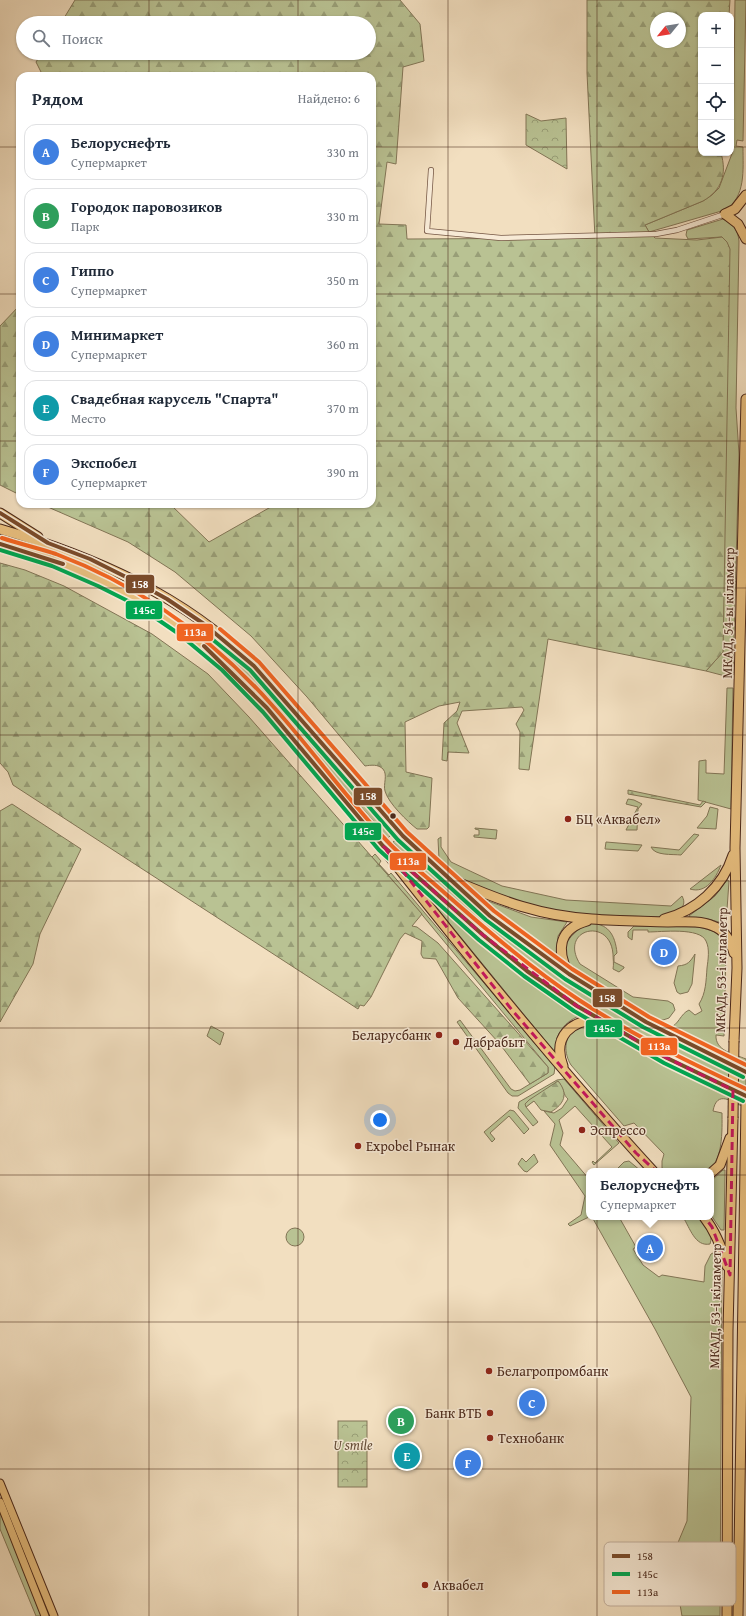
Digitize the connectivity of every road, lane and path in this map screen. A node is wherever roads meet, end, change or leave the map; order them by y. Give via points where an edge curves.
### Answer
1 (431, 170) dead end
2 (746, 195) edge
3 (725, 214) junction
4 (746, 238) edge
5 (746, 399) edge
6 (0, 513) edge
7 (0, 529) edge
8 (48, 543) junction
9 (0, 544) edge
10 (739, 732) joint
11 (383, 846) junction
12 (735, 848) junction
13 (445, 876) junction
14 (592, 919) junction
15 (654, 922) junction
16 (737, 968) junction
17 (569, 974) junction
18 (601, 1020) junction
19 (742, 1070) edge
20 (565, 1071) junction
21 (745, 1098) edge
22 (745, 1123) edge
23 (732, 1129) junction
24 (650, 1168) edge
25 (714, 1170) edge
26 (706, 1220) edge
27 (730, 1275) junction
28 (745, 1275) edge
29 (0, 1483) edge
30 (0, 1502) edge
31 (728, 1542) edge
32 (727, 1606) edge
33 (45, 1616) edge
34 (54, 1616) edge
35 (727, 1616) edge
36 (738, 1616) edge

1 - 3 street via 427,231 500,238 656,234 677,230
2 - 3 highway via 735,209
3 - 4 highway via 738,224
5 - 10 highway, МКАД, 54-ы кіламетр
6 - 8 highway
7 - 8 highway
8 - 13 highway via 90,559 144,586 204,624 228,643 254,666 399,832
9 - 11 highway via 54,560 101,581 141,601 183,628 268,708
10 - 12 highway, МКАД, 53-і кіламетр
11 - 18 highway via 527,971
11 - 20 highway via 512,1010
12 - 15 highway via 722,879 697,905
12 - 16 highway, МКАД, 53-і кіламетр
13 - 14 highway via 479,892 533,911
13 - 17 highway via 496,920
14 - 15 highway
14 - 17 highway via 569,929 562,941 562,954
15 - 16 highway via 704,924 720,930 732,945
16 - 23 highway, МКАД, 53-і кіламетр, bridge
17 - 19 highway via 646,1022
18 - 20 highway via 587,1020 568,1029 560,1050
18 - 21 highway
20 - 24 highway
21 - 22 highway, МКАД, 53-і кіламетр
22 - 28 highway, МКАД, 53-і кіламетр
23 - 25 highway via 720,1165
23 - 27 highway, МКАД, 53-і кіламетр
26 - 27 highway via 719,1242
27 - 31 highway, МКАД, 53-і кіламетр
28 - 36 highway, МКАД, 53-і кіламетр
29 - 34 main road
30 - 33 main road
32 - 35 highway, МКАД, 53-і кіламетр

